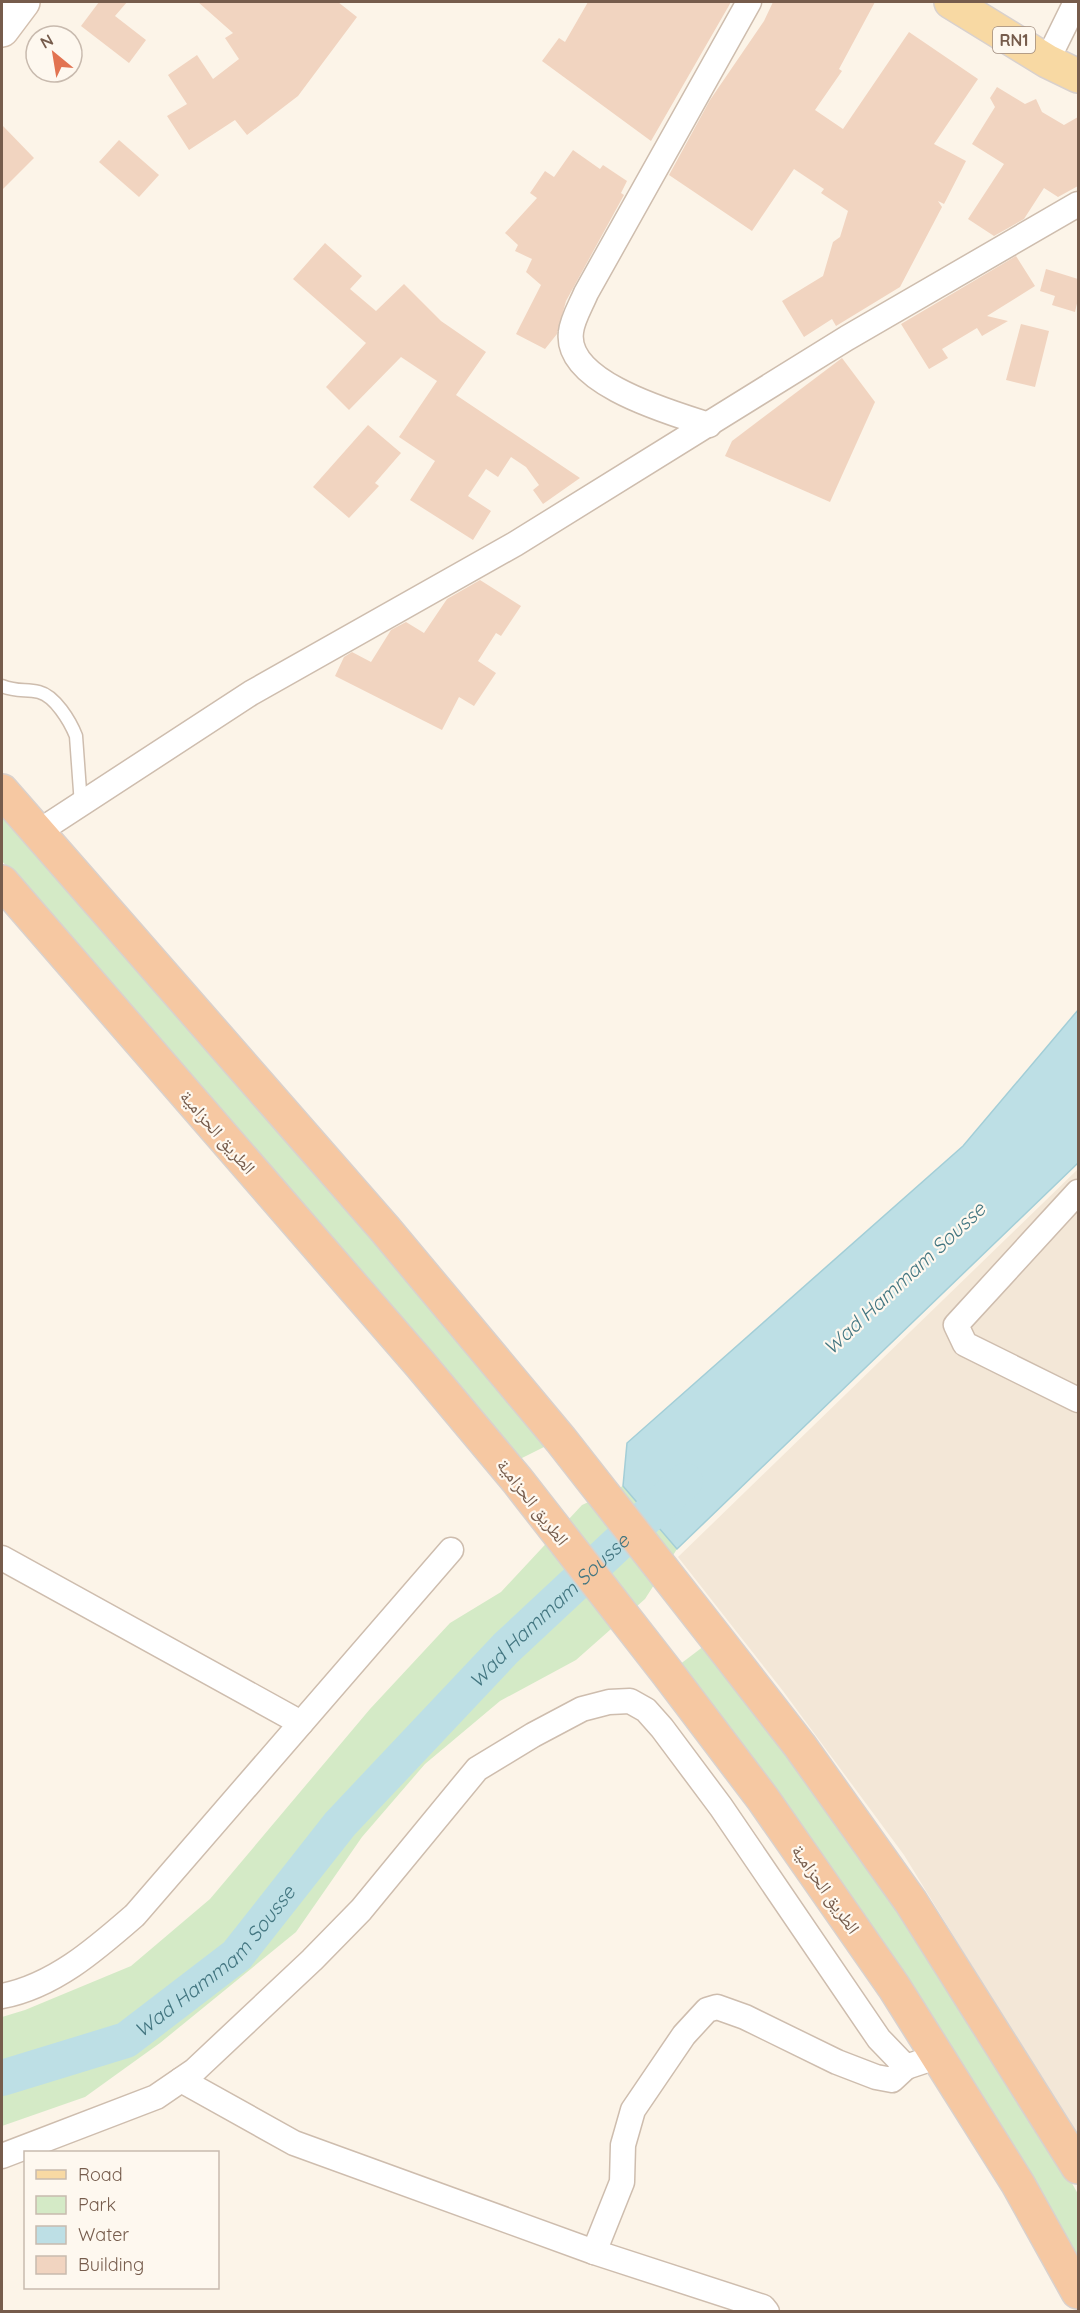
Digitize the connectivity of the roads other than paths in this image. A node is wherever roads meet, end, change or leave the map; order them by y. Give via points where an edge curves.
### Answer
1 (23, 2) edge
2 (749, 2) edge
3 (951, 2) edge
4 (1076, 2) edge
5 (2, 30) edge
6 (1047, 61) junction
7 (1078, 76) edge
8 (1078, 204) edge
9 (709, 425) junction
10 (2, 686) edge
11 (2, 791) edge
12 (81, 805) junction
13 (38, 832) junction
14 (2, 882) edge
15 (1078, 1192) edge
16 (1078, 1400) edge
17 (451, 1550) dead end
18 (2, 1558) edge
19 (302, 1723) junction
20 (2, 1996) edge
21 (921, 2062) junction
22 (181, 2080) junction
23 (2, 2156) edge
24 (1078, 2167) edge
25 (594, 2252) junction
26 (1078, 2292) edge
27 (766, 2312) edge

1 - 5 main road
2 - 9 street via 586,293 570,332 572,350 580,365 602,382 662,410
3 - 6 main road, RN1
4 - 6 street
6 - 7 main road, RN1
8 - 9 street via 847,338
9 - 12 street via 515,544 251,693
10 - 12 lane via 16,692 48,695 73,727
11 - 13 highway
12 - 13 street
13 - 24 highway via 384,1228 561,1440 713,1634 800,1746 911,1902
14 - 21 highway, الطريق الحزامية via 517,1480 666,1671 763,1798 894,1987
15 - 16 street via 956,1325 965,1344
17 - 19 street
18 - 19 street
19 - 20 street via 135,1915 88,1956 28,1991
21 - 22 street via 869,2026 721,1807 662,1728 646,1710 630,1701 582,1709 477,1769 361,1910
21 - 25 street via 892,2080 876,2077 745,2017 717,2007 707,2010 684,2036 633,2110 623,2145 622,2182
21 - 26 highway, الطريق الحزامية via 1018,2184
22 - 23 street via 156,2097
22 - 25 street via 294,2143
25 - 27 street via 763,2307

